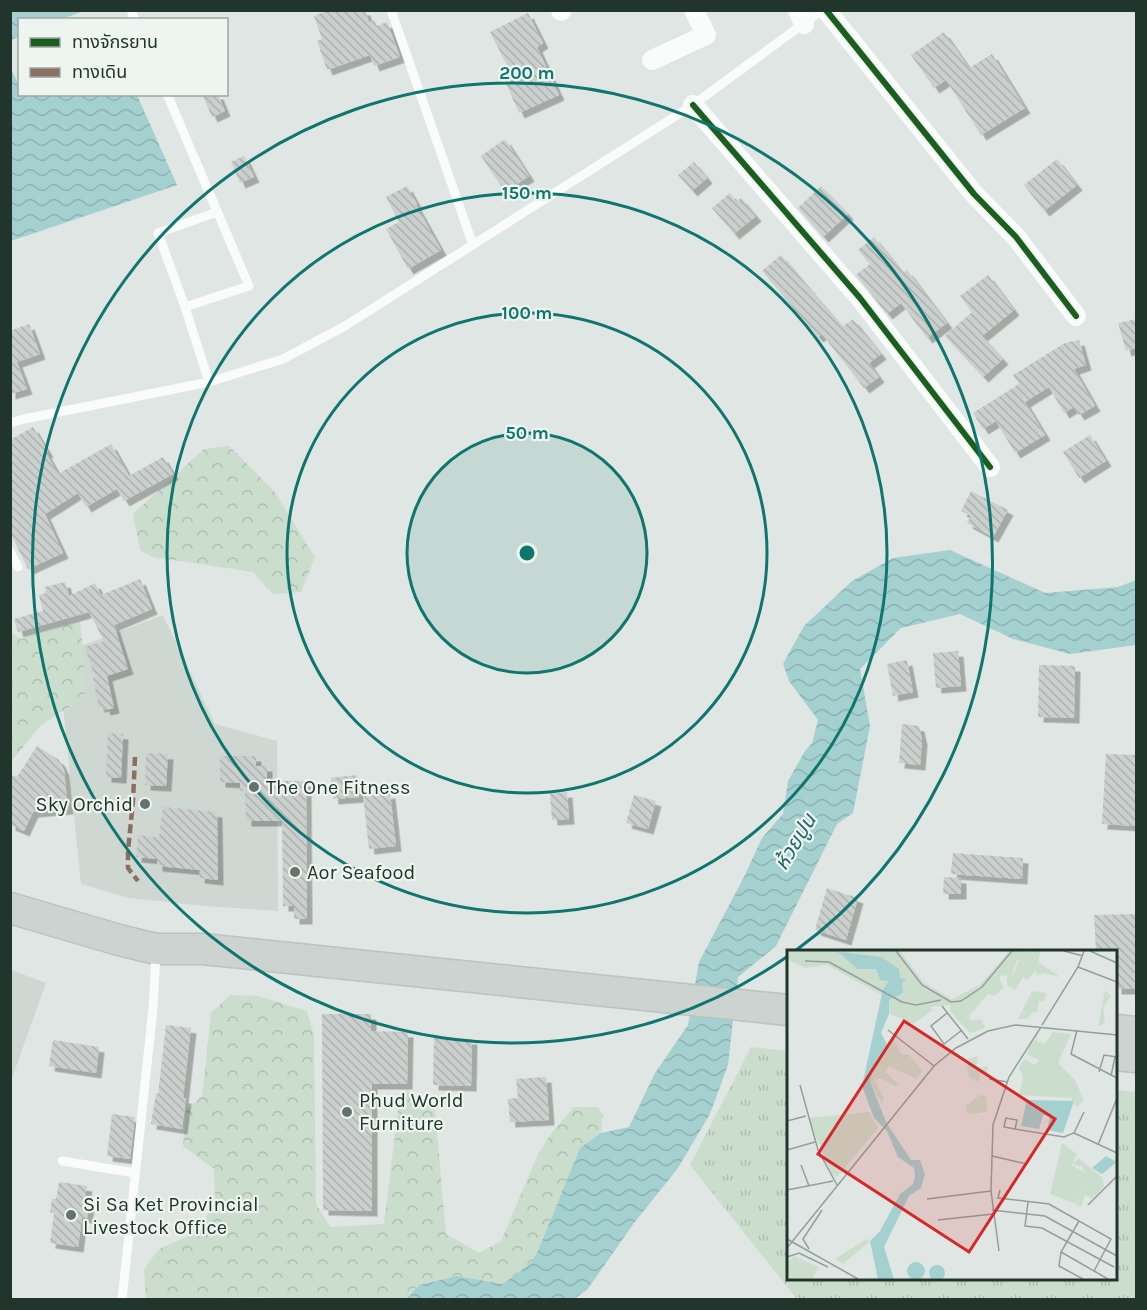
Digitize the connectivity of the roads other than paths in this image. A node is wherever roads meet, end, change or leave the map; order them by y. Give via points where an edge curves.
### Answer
1 (391, 10) edge
2 (694, 10) edge
3 (824, 10) edge
4 (801, 17) edge
5 (652, 60) dead end
6 (168, 96) edge
7 (693, 105) junction
8 (217, 212) junction
9 (473, 245) junction
10 (185, 307) junction
11 (1076, 316) dead end
12 (209, 382) junction
13 (10, 423) edge
14 (990, 467) dead end
15 (10, 551) edge
16 (18, 567) dead end
17 (10, 908) edge
18 (156, 949) junction
19 (787, 1010) edge
20 (1117, 1030) edge
21 (1137, 1032) edge
22 (1117, 1055) edge
23 (1137, 1057) edge
24 (62, 1161) dead end
25 (135, 1173) junction
26 (122, 1299) edge

1 - 9 lane
2 - 5 street via 706,34
3 - 4 lane
3 - 11 street via 974,194 1016,237
4 - 7 lane
6 - 8 lane
7 - 9 lane
7 - 14 street via 860,298
8 - 10 lane via 158,233
8 - 10 lane via 249,286
9 - 12 lane via 345,326 283,359
10 - 12 lane
12 - 13 lane
15 - 16 lane
17 - 18 main road
18 - 19 main road via 204,949
18 - 25 lane
20 - 21 main road
22 - 23 main road
24 - 25 lane
25 - 26 lane

